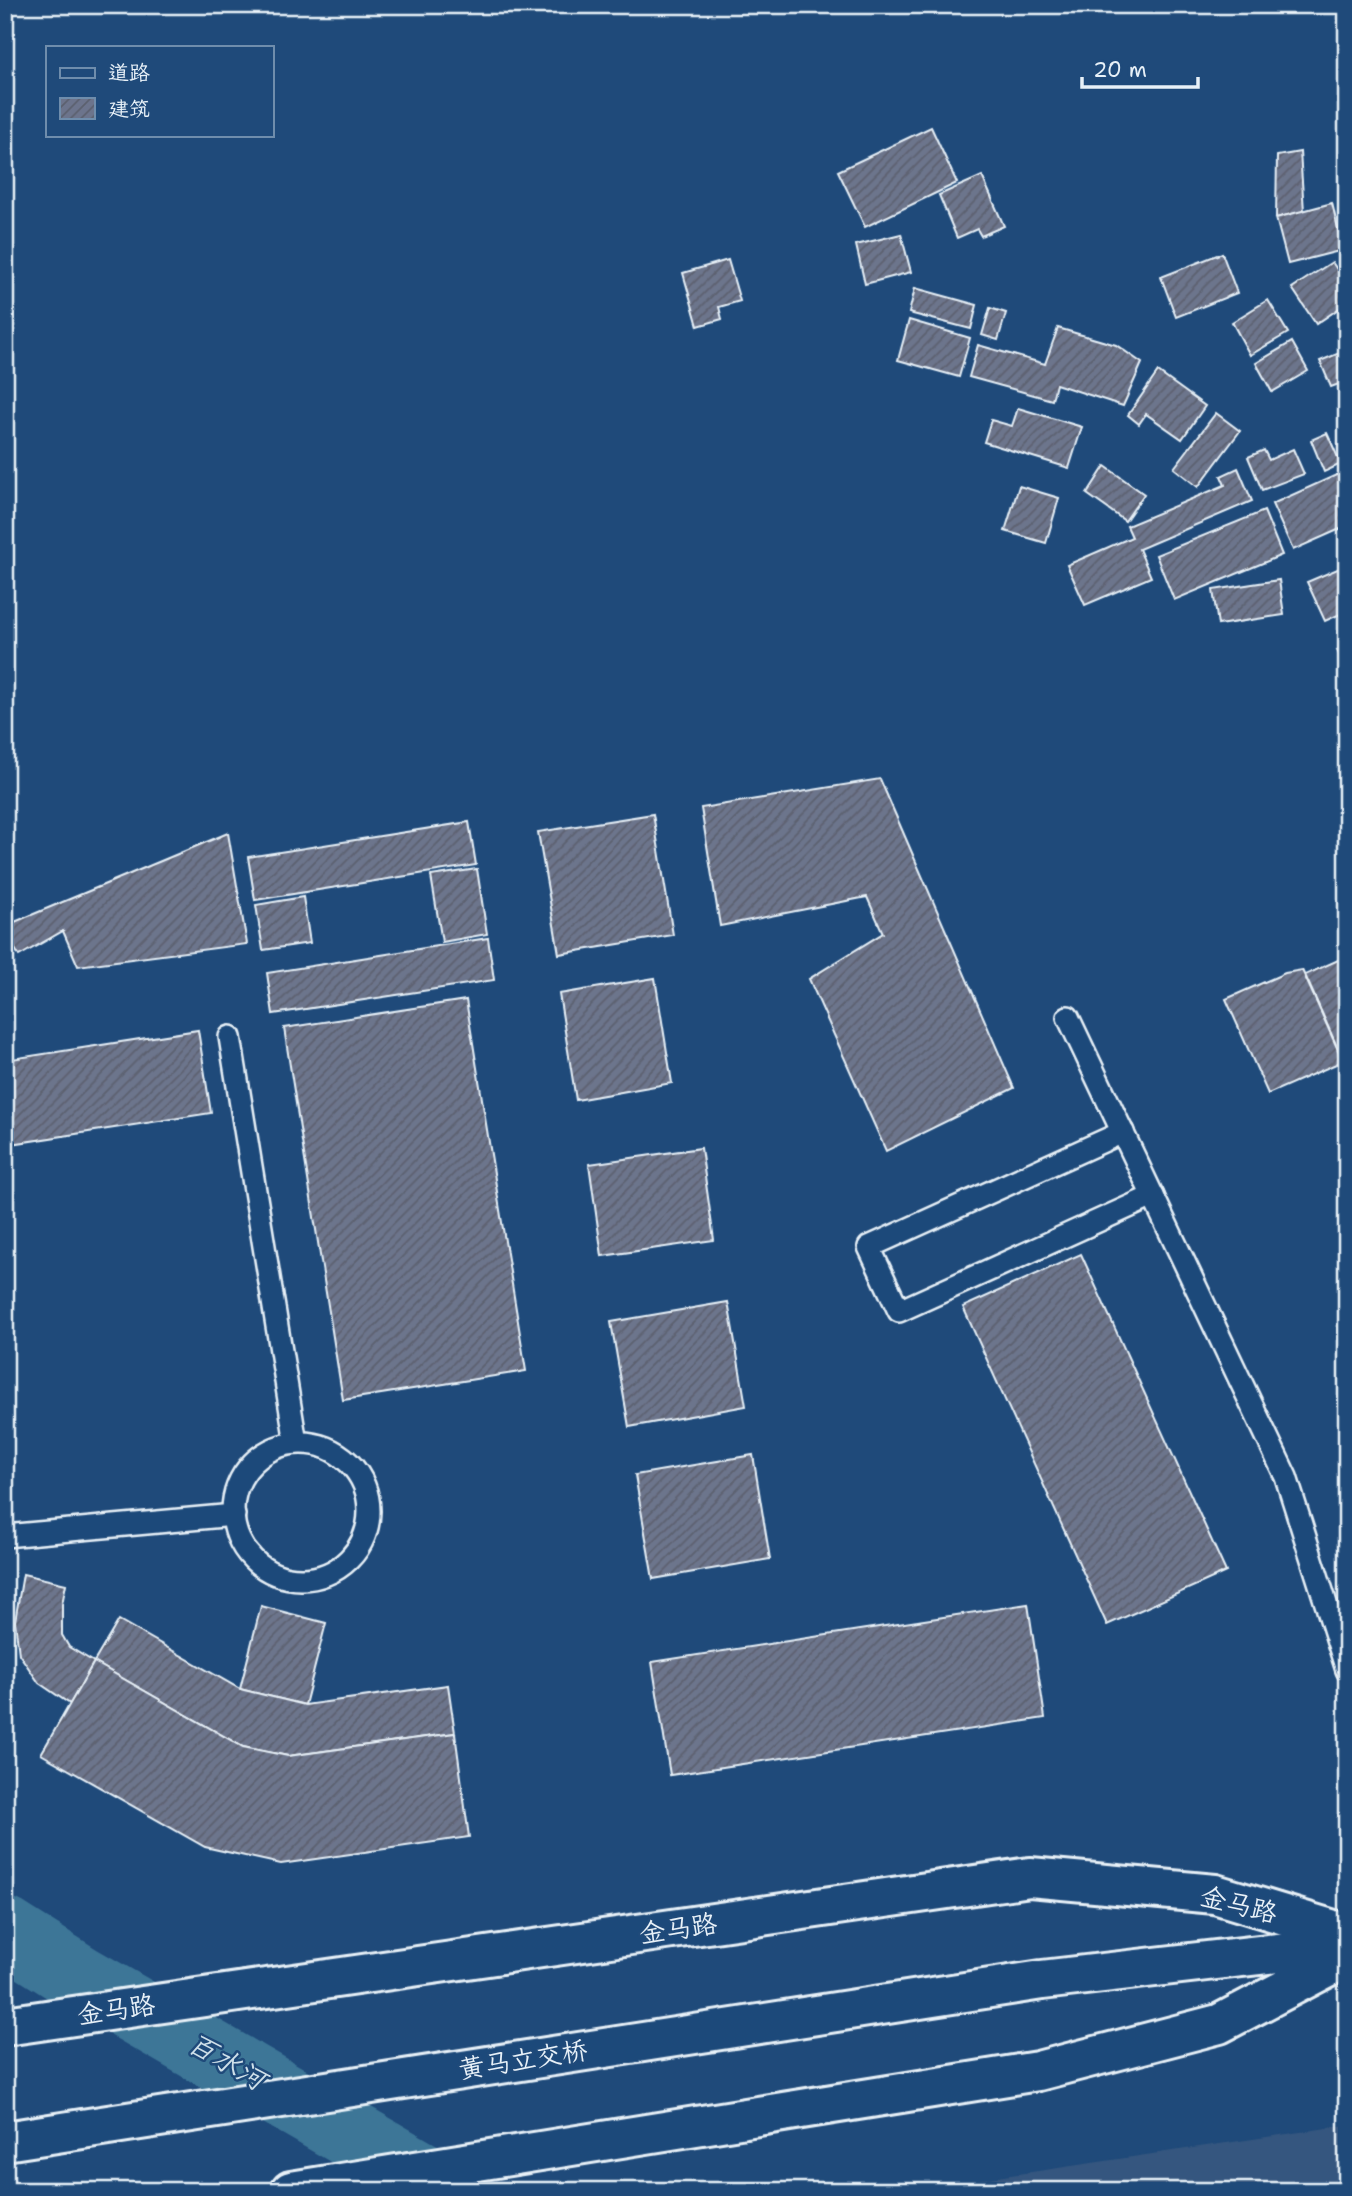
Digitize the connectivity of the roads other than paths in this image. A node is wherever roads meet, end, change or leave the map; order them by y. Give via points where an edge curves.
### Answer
1 (1068, 1017) dead end
2 (230, 1037) dead end
3 (1123, 1132) junction
4 (1153, 1196) junction
5 (296, 1443) junction
6 (234, 1515) junction
7 (5, 1536) edge
8 (1347, 1670) edge
9 (1347, 1934) edge
10 (1347, 1945) edge
11 (1347, 1957) edge
12 (1042, 1980) joint
13 (5, 2026) edge
14 (5, 2141) edge
15 (291, 2191) edge

1 - 3 lane
2 - 5 lane
3 - 4 lane
3 - 4 lane via 869,1247 899,1311
4 - 8 lane via 1286,1477
5 - 6 lane via 260,1456 246,1470 237,1487
5 - 6 lane via 334,1451 362,1478 370,1516 356,1551 326,1575 287,1578 253,1559 242,1544
6 - 7 lane
9 - 13 street, 金马路 via 1215,1894 1030,1877
10 - 12 street, 金马路
11 - 15 street via 1219,2024 1038,2071
12 - 14 street, 黄马立交桥

